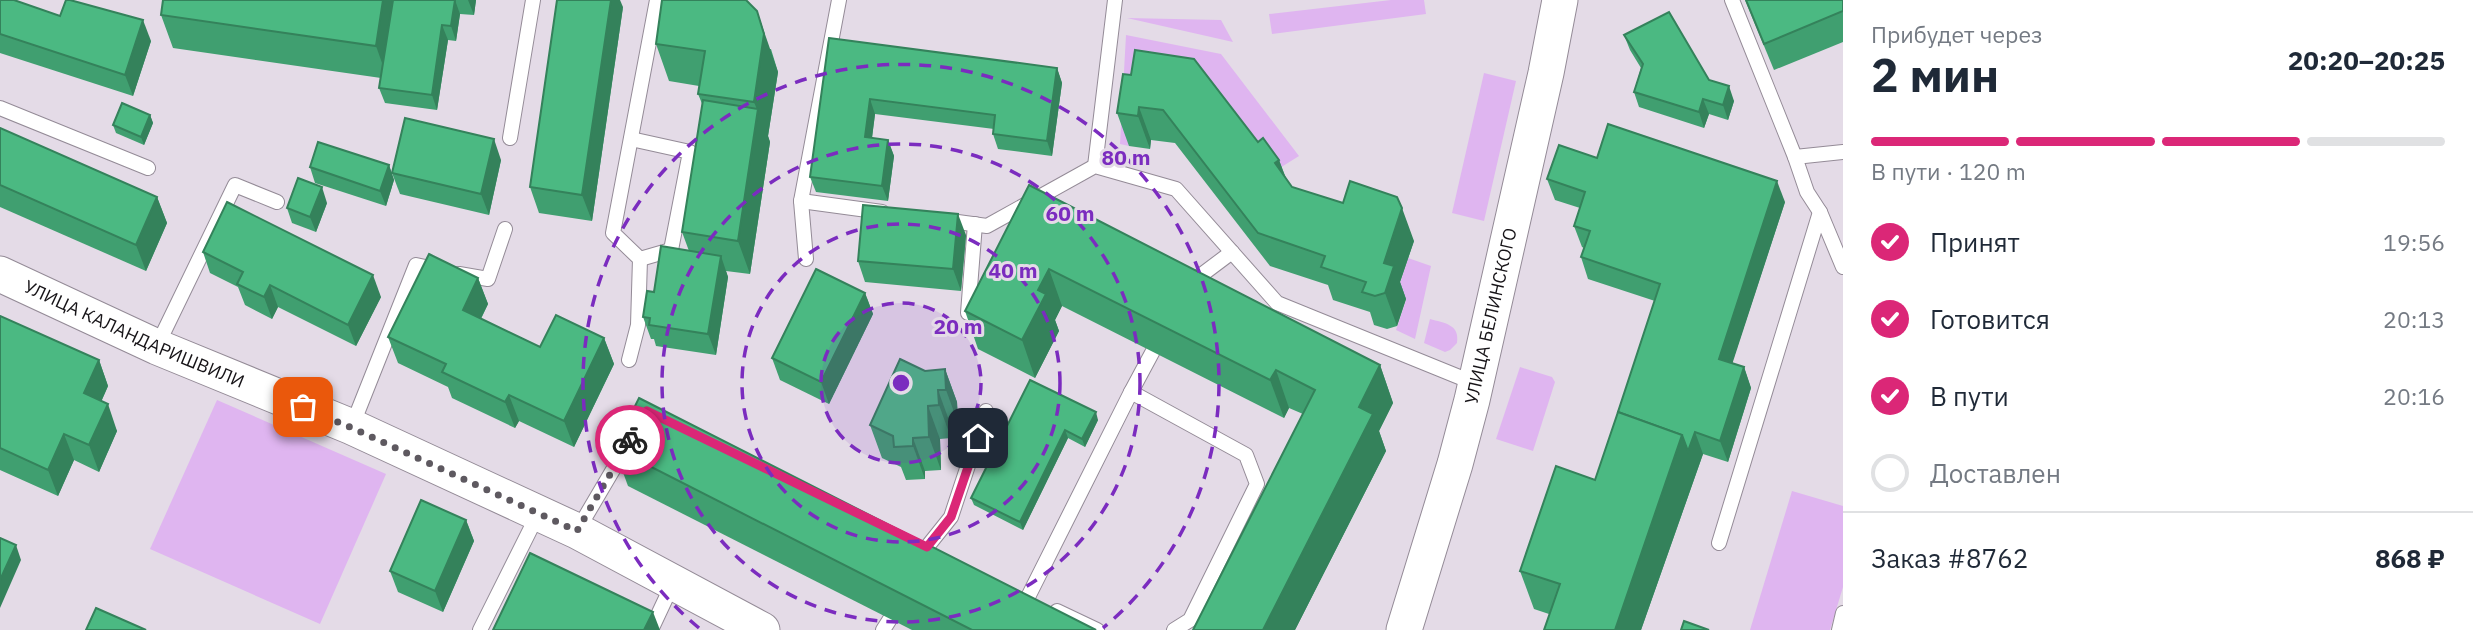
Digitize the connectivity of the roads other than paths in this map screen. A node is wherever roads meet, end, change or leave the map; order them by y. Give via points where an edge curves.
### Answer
1 (533, 0) edge
2 (657, 0) edge
3 (839, 0) edge
4 (1115, 0) edge
5 (1560, 0) edge
6 (1732, 0) edge
7 (0, 108) edge
8 (510, 138) dead end
9 (631, 138) junction
10 (1843, 152) edge
11 (1796, 157) junction
12 (1095, 166) junction
13 (149, 168) dead end
14 (801, 201) junction
15 (277, 202) dead end
16 (1820, 212) junction
17 (895, 214) edge
18 (935, 219) edge
19 (975, 224) junction
20 (505, 229) dead end
21 (1232, 252) junction
22 (640, 259) junction
23 (806, 259) dead end
24 (1843, 267) edge
25 (0, 274) edge
26 (1183, 295) edge
27 (968, 313) edge
28 (156, 347) junction
29 (1153, 351) edge
30 (629, 360) dead end
31 (1476, 384) junction
32 (1131, 392) junction
33 (986, 411) dead end
34 (352, 428) junction
35 (633, 435) edge
36 (538, 514) junction
37 (577, 531) junction
38 (1719, 543) dead end
39 (916, 569) edge
40 (673, 583) junction
41 (1843, 613) edge
42 (480, 630) edge
43 (651, 630) edge
44 (762, 630) edge
45 (1097, 630) edge
46 (1174, 630) edge
47 (1404, 630) edge
48 (1839, 630) edge

1 - 8 lane
2 - 9 lane
3 - 14 lane
4 - 12 lane
5 - 31 street, УЛИЦА БЕЛИНСКОГО
6 - 11 lane
7 - 13 lane
9 - 22 lane via 613,233
9 - 22 lane via 690,152 671,250
10 - 11 lane
11 - 16 lane via 1807,192
12 - 19 lane via 987,226
12 - 21 lane via 1176,189
14 - 17 lane
14 - 23 lane
15 - 28 lane via 235,185
16 - 24 lane
16 - 38 lane
18 - 19 lane
19 - 27 lane
20 - 34 lane via 488,279 416,265
21 - 26 lane via 1188,285
21 - 31 lane via 1277,303
22 - 30 lane via 638,325
25 - 28 street, УЛИЦА КАЛАНДАРИШВИЛИ
28 - 34 street, УЛИЦА КАЛАНДАРИШВИЛИ
29 - 32 lane
31 - 47 street, УЛИЦА БЕЛИНСКОГО
32 - 45 lane via 1023,594
32 - 46 lane via 1246,455 1257,484 1190,620
33 - 39 lane via 951,517
34 - 36 street, УЛИЦА КАЛАНДАРИШВИЛИ
35 - 37 lane
36 - 37 street, УЛИЦА КАЛАНДАРИШВИЛИ
36 - 42 lane
37 - 40 street, УЛИЦА КАЛАНДАРИШВИЛИ
40 - 43 lane
40 - 44 street, УЛИЦА КАЛАНДАРИШВИЛИ
41 - 48 lane

